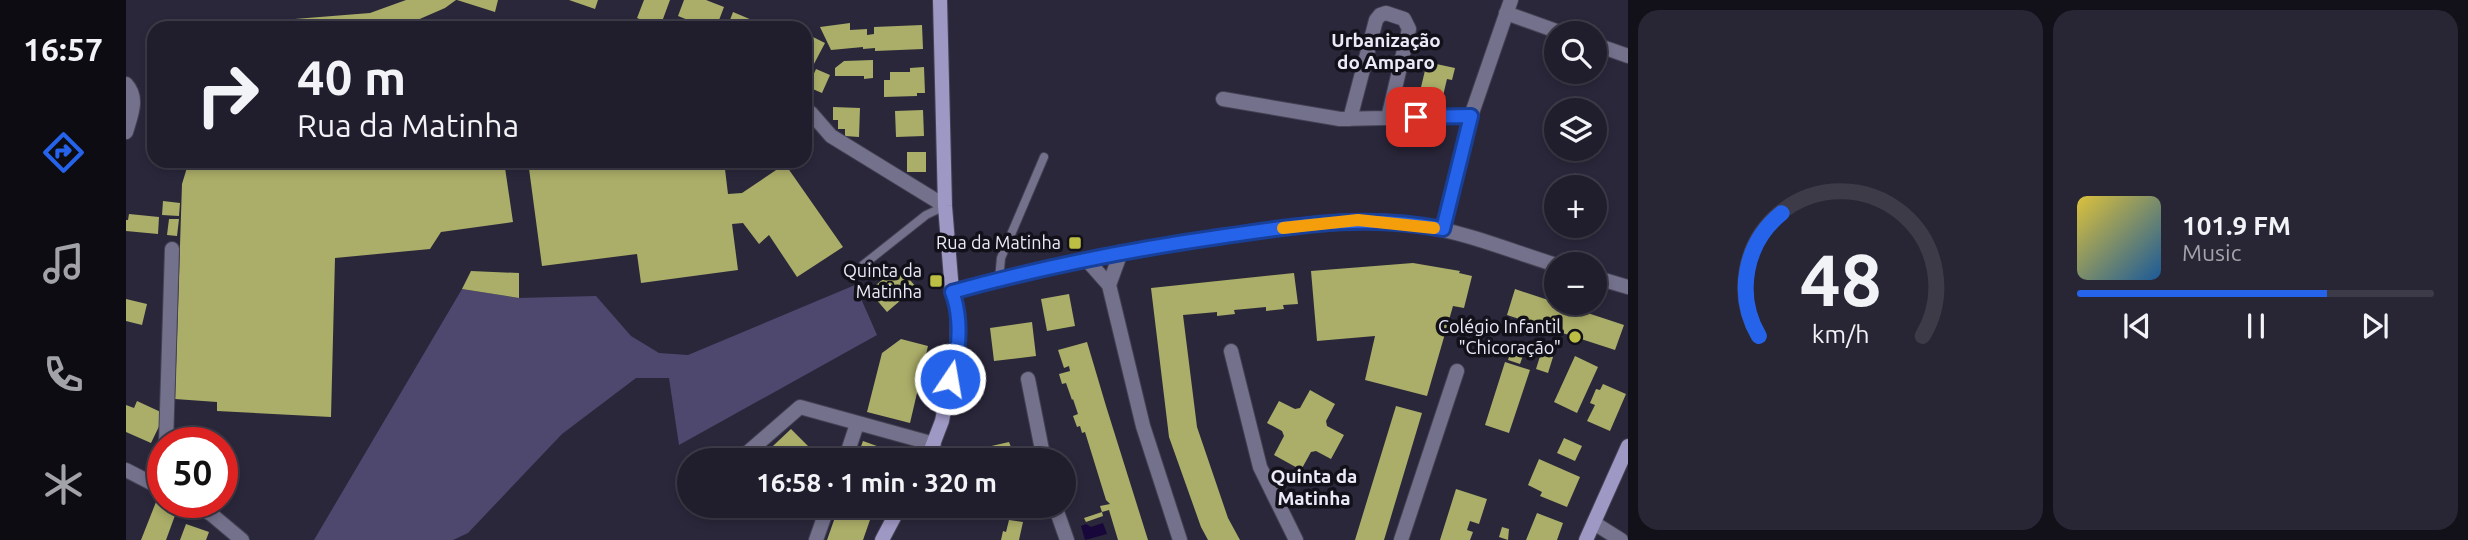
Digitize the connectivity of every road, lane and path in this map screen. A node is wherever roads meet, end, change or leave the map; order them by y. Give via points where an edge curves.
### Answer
1 (940, 0) edge
2 (1508, 7) edge
3 (1544, 24) edge
4 (1607, 49) edge
5 (1628, 56) edge
6 (126, 84) edge
7 (1223, 99) dead end
8 (812, 114) edge
9 (1471, 116) junction
10 (1388, 118) junction
11 (1350, 119) junction
12 (126, 132) edge
13 (1044, 157) dead end
14 (946, 206) junction
15 (1443, 229) junction
16 (173, 249) dead end
17 (1121, 251) junction
18 (1086, 259) junction
19 (1544, 261) edge
20 (863, 265) dead end
21 (999, 280) junction
22 (1607, 281) edge
23 (1108, 285) junction
24 (1628, 287) edge
25 (952, 292) junction
26 (1231, 351) dead end
27 (1457, 372) dead end
28 (1028, 379) dead end
29 (857, 424) junction
30 (167, 427) edge
31 (934, 444) junction
32 (1628, 446) edge
33 (753, 448) edge
34 (849, 448) edge
35 (932, 448) edge
36 (1042, 448) edge
37 (126, 471) edge
38 (147, 481) edge
39 (216, 518) edge
40 (824, 518) edge
41 (894, 518) edge
42 (1059, 518) edge
43 (1594, 523) junction
44 (242, 540) edge
45 (816, 540) edge
46 (882, 540) edge
47 (1067, 540) edge
48 (1180, 540) edge
49 (1296, 540) edge
50 (1401, 540) edge
51 (1586, 540) edge
52 (1621, 540) edge

1 - 14 main road
2 - 3 street
2 - 9 street
4 - 5 street
6 - 12 street via 134,99
7 - 11 street
8 - 14 street via 831,136
9 - 10 street
9 - 15 street
10 - 11 street
10 - 11 street via 1409,29 1404,19 1386,13 1376,20
13 - 21 lane via 1001,258
14 - 20 lane via 926,215
14 - 25 main road
15 - 17 street via 1385,221 1334,222
15 - 19 street
16 - 30 street
17 - 18 street
17 - 23 street
18 - 21 street
18 - 23 street
21 - 25 street
22 - 24 street
23 - 48 street via 1143,426
25 - 31 main road via 948,317 953,365
26 - 49 street via 1260,467
27 - 50 street
28 - 36 street
29 - 31 street
29 - 33 street via 800,407
29 - 34 street
31 - 35 main road
32 - 43 main road
37 - 38 street
39 - 44 street
40 - 45 street
41 - 46 main road
42 - 47 street
43 - 51 main road
43 - 52 street

